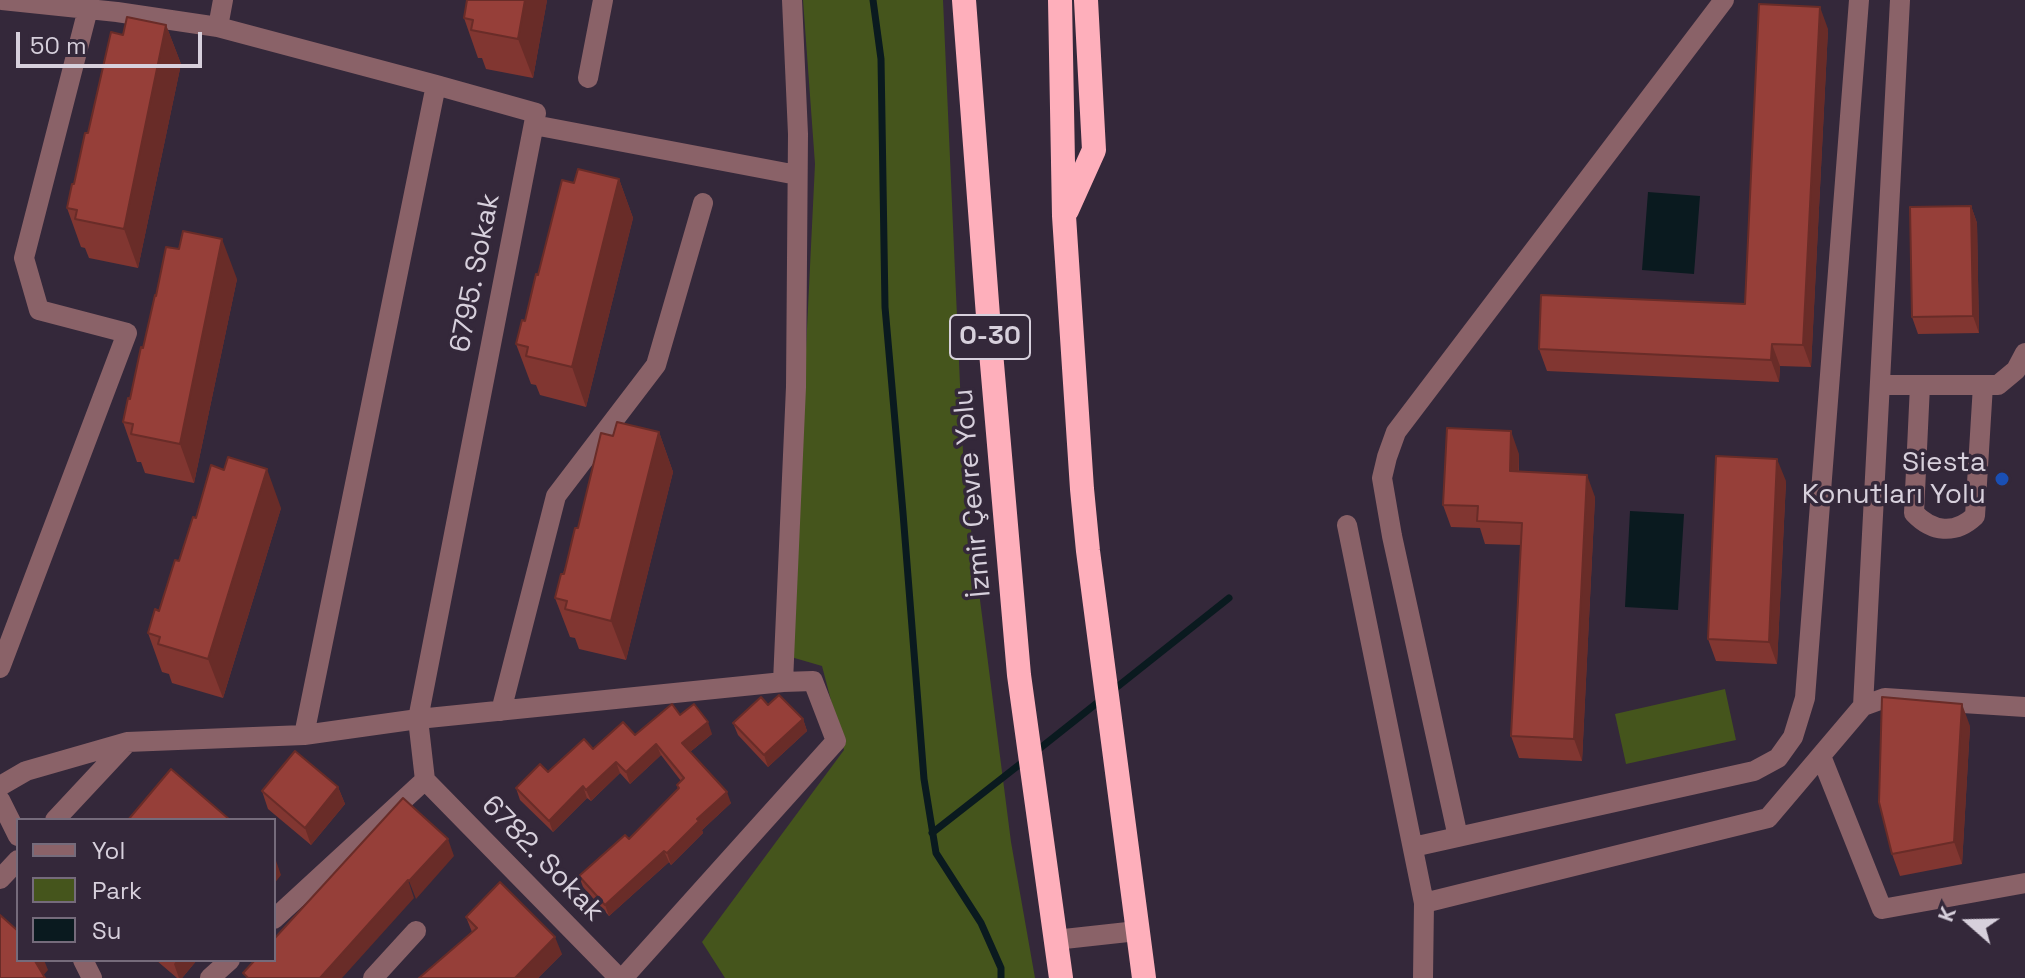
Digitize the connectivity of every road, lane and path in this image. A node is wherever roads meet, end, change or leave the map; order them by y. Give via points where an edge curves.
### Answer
1 (2, 0) edge
2 (223, 0) edge
3 (603, 0) edge
4 (792, 0) edge
5 (964, 0) edge
6 (1060, 0) edge
7 (1086, 0) edge
8 (1724, 0) edge
9 (1859, 0) edge
10 (1900, 0) edge
11 (118, 6) edge
12 (88, 9) junction
13 (218, 27) junction
14 (588, 78) dead end
15 (436, 85) junction
16 (534, 125) junction
17 (797, 175) junction
18 (703, 203) dead end
19 (1064, 216) junction
20 (2025, 353) edge
21 (1880, 385) junction
22 (1920, 385) junction
23 (1983, 385) junction
24 (1347, 525) dead end
25 (0, 668) edge
26 (783, 682) junction
27 (1863, 706) junction
28 (2025, 707) edge
29 (501, 711) junction
30 (418, 719) junction
31 (304, 735) junction
32 (127, 742) junction
33 (1821, 756) junction
34 (425, 780) junction
35 (0, 786) edge
36 (0, 800) edge
37 (57, 818) edge
38 (16, 832) edge
39 (1458, 837) junction
40 (1413, 847) junction
41 (16, 862) edge
42 (0, 879) edge
43 (2025, 883) edge
44 (1424, 903) junction
45 (276, 917) edge
46 (416, 931) dead end
47 (1137, 931) junction
48 (1055, 940) junction
49 (228, 962) edge
50 (210, 978) edge
51 (373, 978) edge
52 (621, 978) edge
53 (1061, 978) edge
54 (1144, 978) edge
55 (1423, 978) edge

1 - 12 street
2 - 13 street
3 - 14 street
4 - 17 street
5 - 48 highway, İzmir Çevre Yolu / O-30 via 1019,675
6 - 19 highway, O-30
7 - 19 highway via 1094,150
8 - 39 street via 1396,432 1387,457 1382,478 1392,536
9 - 39 street via 1805,698 1793,737 1778,758 1754,771
10 - 21 street
11 - 12 street
11 - 13 street
12 - 25 street via 24,258 39,310 127,333
13 - 15 street
15 - 16 street via 536,113
15 - 31 street
16 - 17 street
16 - 30 street, 6795. Sokak
17 - 26 street via 796,387
18 - 29 street via 656,365 556,496
19 - 47 highway, O-30 via 1088,551
20 - 23 street via 2016,370 1998,385
21 - 22 street
21 - 27 street
22 - 23 street
22 - 23 street via 1914,513 1942,530 1960,527 1975,516
24 - 40 street
26 - 29 street
26 - 52 street via 813,681 836,741
27 - 28 street via 1885,698
27 - 33 street
29 - 30 street
30 - 31 street
30 - 34 street, 6795. Sokak
31 - 32 street
32 - 35 street via 26,771
32 - 37 street
33 - 43 street via 1882,909
33 - 44 street via 1768,818
34 - 45 street
34 - 52 street, 6782. Sokak
36 - 38 street
39 - 40 street
40 - 44 street
41 - 42 street
44 - 55 street
46 - 51 street
47 - 48 street
47 - 54 highway, O-30
48 - 53 highway, İzmir Çevre Yolu / O-30
49 - 50 street

